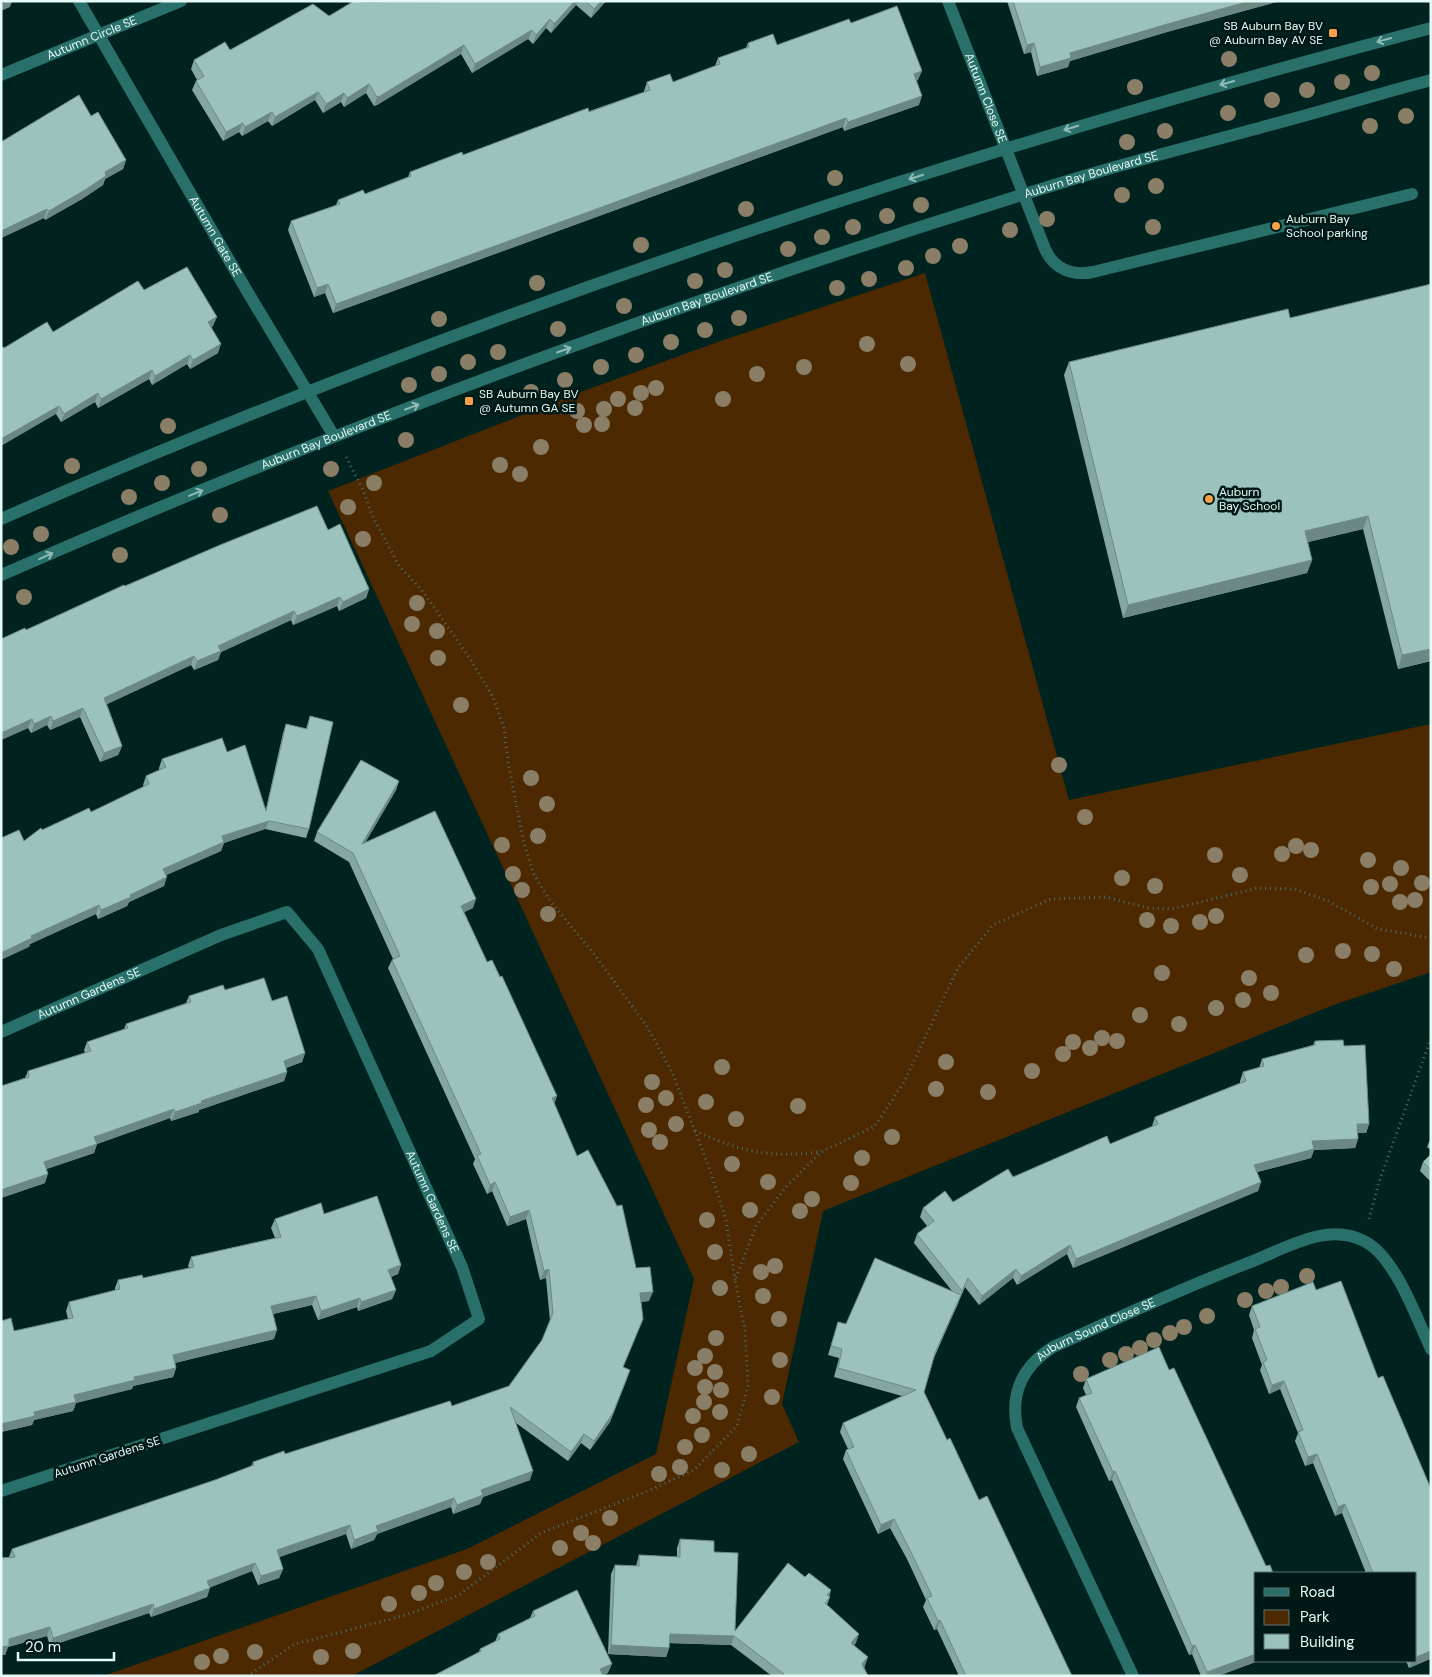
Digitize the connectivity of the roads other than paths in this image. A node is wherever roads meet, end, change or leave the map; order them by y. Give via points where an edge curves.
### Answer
1 (79, 1) edge
2 (181, 1) edge
3 (948, 1) edge
4 (1431, 28) edge
5 (99, 35) junction
6 (1, 75) edge
7 (1431, 80) edge
8 (1004, 148) junction
9 (1412, 194) dead end
10 (1022, 195) junction
11 (308, 392) junction
12 (334, 436) junction
13 (1, 519) edge
14 (1, 575) edge
15 (1, 1032) edge
16 (1431, 1348) edge
17 (1, 1491) edge
18 (1133, 1676) edge

1 - 5 street, Autumn Gate SE
2 - 5 street, Autumn Circle SE
3 - 8 street, Autumn Close SE
4 -> 8 street
5 - 6 street, Autumn Circle SE
5 - 11 street, Autumn Gate SE
7 - 10 street, Auburn Bay Boulevard SE
8 - 10 street, Autumn Close SE
8 -> 11 street via 615,278
9 - 10 street, Autumn Close SE via 1079,274 1064,270 1048,256
12 -> 10 street, Auburn Bay Boulevard SE via 561,351
11 - 12 street, Autumn Gate SE
11 - 13 street
14 -> 12 street, Auburn Bay Boulevard SE
15 - 17 street, Autumn Gardens SE via 221,935 287,912 318,948 462,1267 479,1319 431,1351
16 - 18 street, Auburn Sound Close SE via 1391,1266 1381,1253 1364,1241 1342,1234 1308,1240 1193,1284 1062,1343 1038,1356 1027,1368 1015,1394 1016,1428

